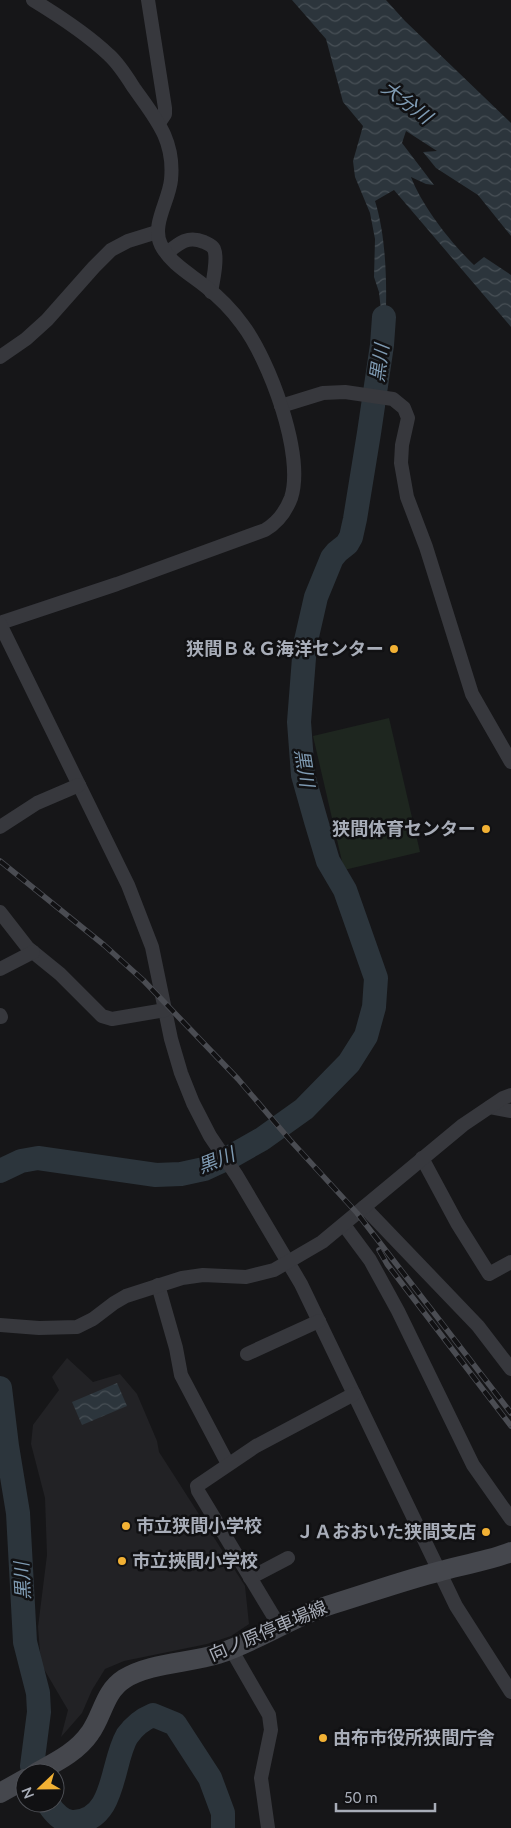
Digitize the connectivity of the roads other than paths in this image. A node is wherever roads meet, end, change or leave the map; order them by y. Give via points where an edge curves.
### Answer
1 (33, 0) edge
2 (148, 0) edge
3 (159, 123) junction
4 (158, 232) junction
5 (167, 253) junction
6 (212, 292) junction
7 (0, 357) edge
8 (281, 406) junction
9 (0, 624) edge
10 (511, 762) edge
11 (79, 786) junction
12 (0, 827) edge
13 (0, 912) edge
14 (34, 952) junction
15 (0, 969) edge
16 (165, 1010) junction
17 (511, 1095) edge
18 (490, 1107) junction
19 (511, 1111) edge
20 (422, 1158) junction
21 (364, 1207) junction
22 (344, 1225) junction
23 (289, 1262) junction
24 (511, 1262) edge
25 (158, 1285) junction
26 (320, 1322) junction
27 (0, 1325) edge
28 (247, 1354) dead end
29 (511, 1369) edge
30 (354, 1394) junction
31 (228, 1464) junction
32 (511, 1519) edge
33 (511, 1552) edge
34 (288, 1558) dead end
35 (439, 1571) junction
36 (250, 1578) junction
37 (280, 1627) junction
38 (231, 1649) junction
39 (511, 1692) edge
40 (54, 1763) edge
41 (15, 1785) edge
42 (0, 1793) edge
43 (268, 1828) edge

1 - 3 street via 110,56
2 - 3 street via 165,114
3 - 4 street via 166,137 172,165 169,194
4 - 5 street
4 - 7 street via 137,237 111,250 47,320
5 - 6 street
5 - 6 street via 183,240 196,238 210,245 215,258
6 - 8 street via 232,311 253,340
8 - 9 street via 289,435 294,479 286,508 271,526
8 - 10 street via 323,393 356,392 393,399 404,408 408,418 400,454 407,497 472,694
9 - 11 street
11 - 12 street via 37,803
11 - 16 street via 145,925 158,968
13 - 14 street
14 - 15 street
14 - 16 street via 105,1018
16 - 23 street via 176,1057 193,1103 210,1136
17 - 18 street
18 - 19 street
18 - 20 street
20 - 21 street
20 - 24 street via 489,1274
21 - 22 street
21 - 29 street via 478,1326
22 - 23 street
22 - 32 street via 370,1260 398,1311 473,1465
23 - 25 street via 250,1276 194,1275
23 - 26 street
25 - 27 street via 119,1299 77,1327
25 - 31 street via 181,1375
26 - 28 street
26 - 30 street
30 - 31 street via 284,1430
30 - 35 street
31 - 36 street via 199,1483 197,1489
33 - 35 main road, 向ノ原停車場線
34 - 36 street
35 - 37 main road, 向ノ原停車場線 via 331,1604
35 - 39 street via 462,1617
36 - 37 street
37 - 38 main road, 向ノ原停車場線
38 - 40 main road, 向ノ原停車場線 via 145,1670 124,1680 109,1694 90,1733
38 - 43 street via 269,1716 271,1730 262,1778
41 - 42 main road

